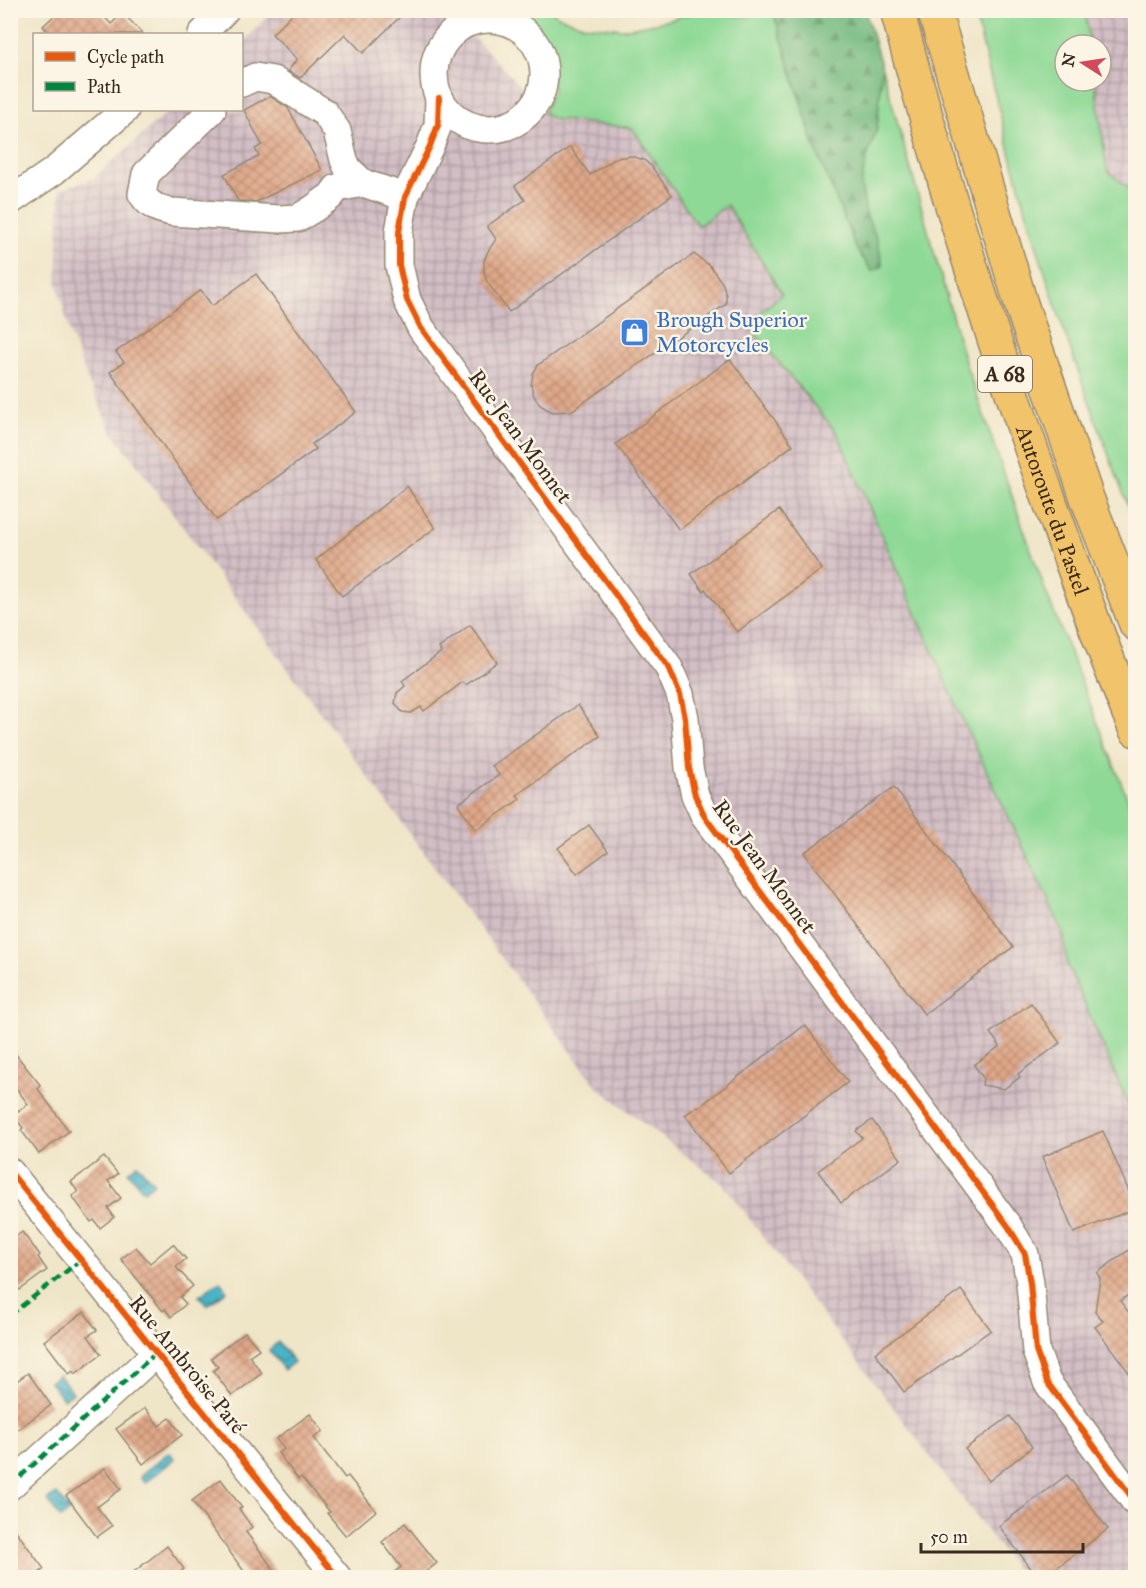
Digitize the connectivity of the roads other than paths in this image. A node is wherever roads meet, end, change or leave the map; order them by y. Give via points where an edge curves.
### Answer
1 (225, 10) edge
2 (897, 10) edge
3 (934, 10) edge
4 (478, 16) edge
5 (517, 19) edge
6 (203, 33) edge
7 (243, 83) edge
8 (439, 98) junction
9 (124, 111) edge
10 (211, 111) edge
11 (472, 128) junction
12 (422, 164) junction
13 (363, 183) junction
14 (405, 197) junction
15 (10, 201) edge
16 (1136, 624) edge
17 (1136, 730) edge
18 (10, 1172) edge
19 (156, 1353) junction
20 (10, 1486) edge
21 (1136, 1503) edge
22 (338, 1578) edge

1 - 6 street
2 - 17 highway, Autoroute du Pastel / A 68 via 986,317 1051,506
3 - 16 highway, Autoroute du Pastel / A 68 via 1021,304 1087,498
4 - 5 street
4 - 8 street via 441,46 433,72
5 - 11 street via 539,50 543,63 542,92 536,105 514,124 501,129
7 - 13 street via 255,77 273,80 325,113 337,131 348,169
8 - 11 street via 452,116
8 - 12 street, Rue Jean Monnet via 438,125
9 - 15 street via 54,171
10 - 13 street via 146,174 142,194 156,209 297,218 337,188
11 - 12 street, Rue Jean Monnet
12 - 14 street, Rue Jean Monnet
13 - 14 street
14 - 21 street, Rue Jean Monnet via 399,265 407,300 421,328 669,668 680,694 689,768 705,817 1008,1226 1025,1254 1036,1351 1047,1382
18 - 19 street, Rue Ambroise Paré
19 - 20 street
19 - 22 street, Rue Ambroise Paré

